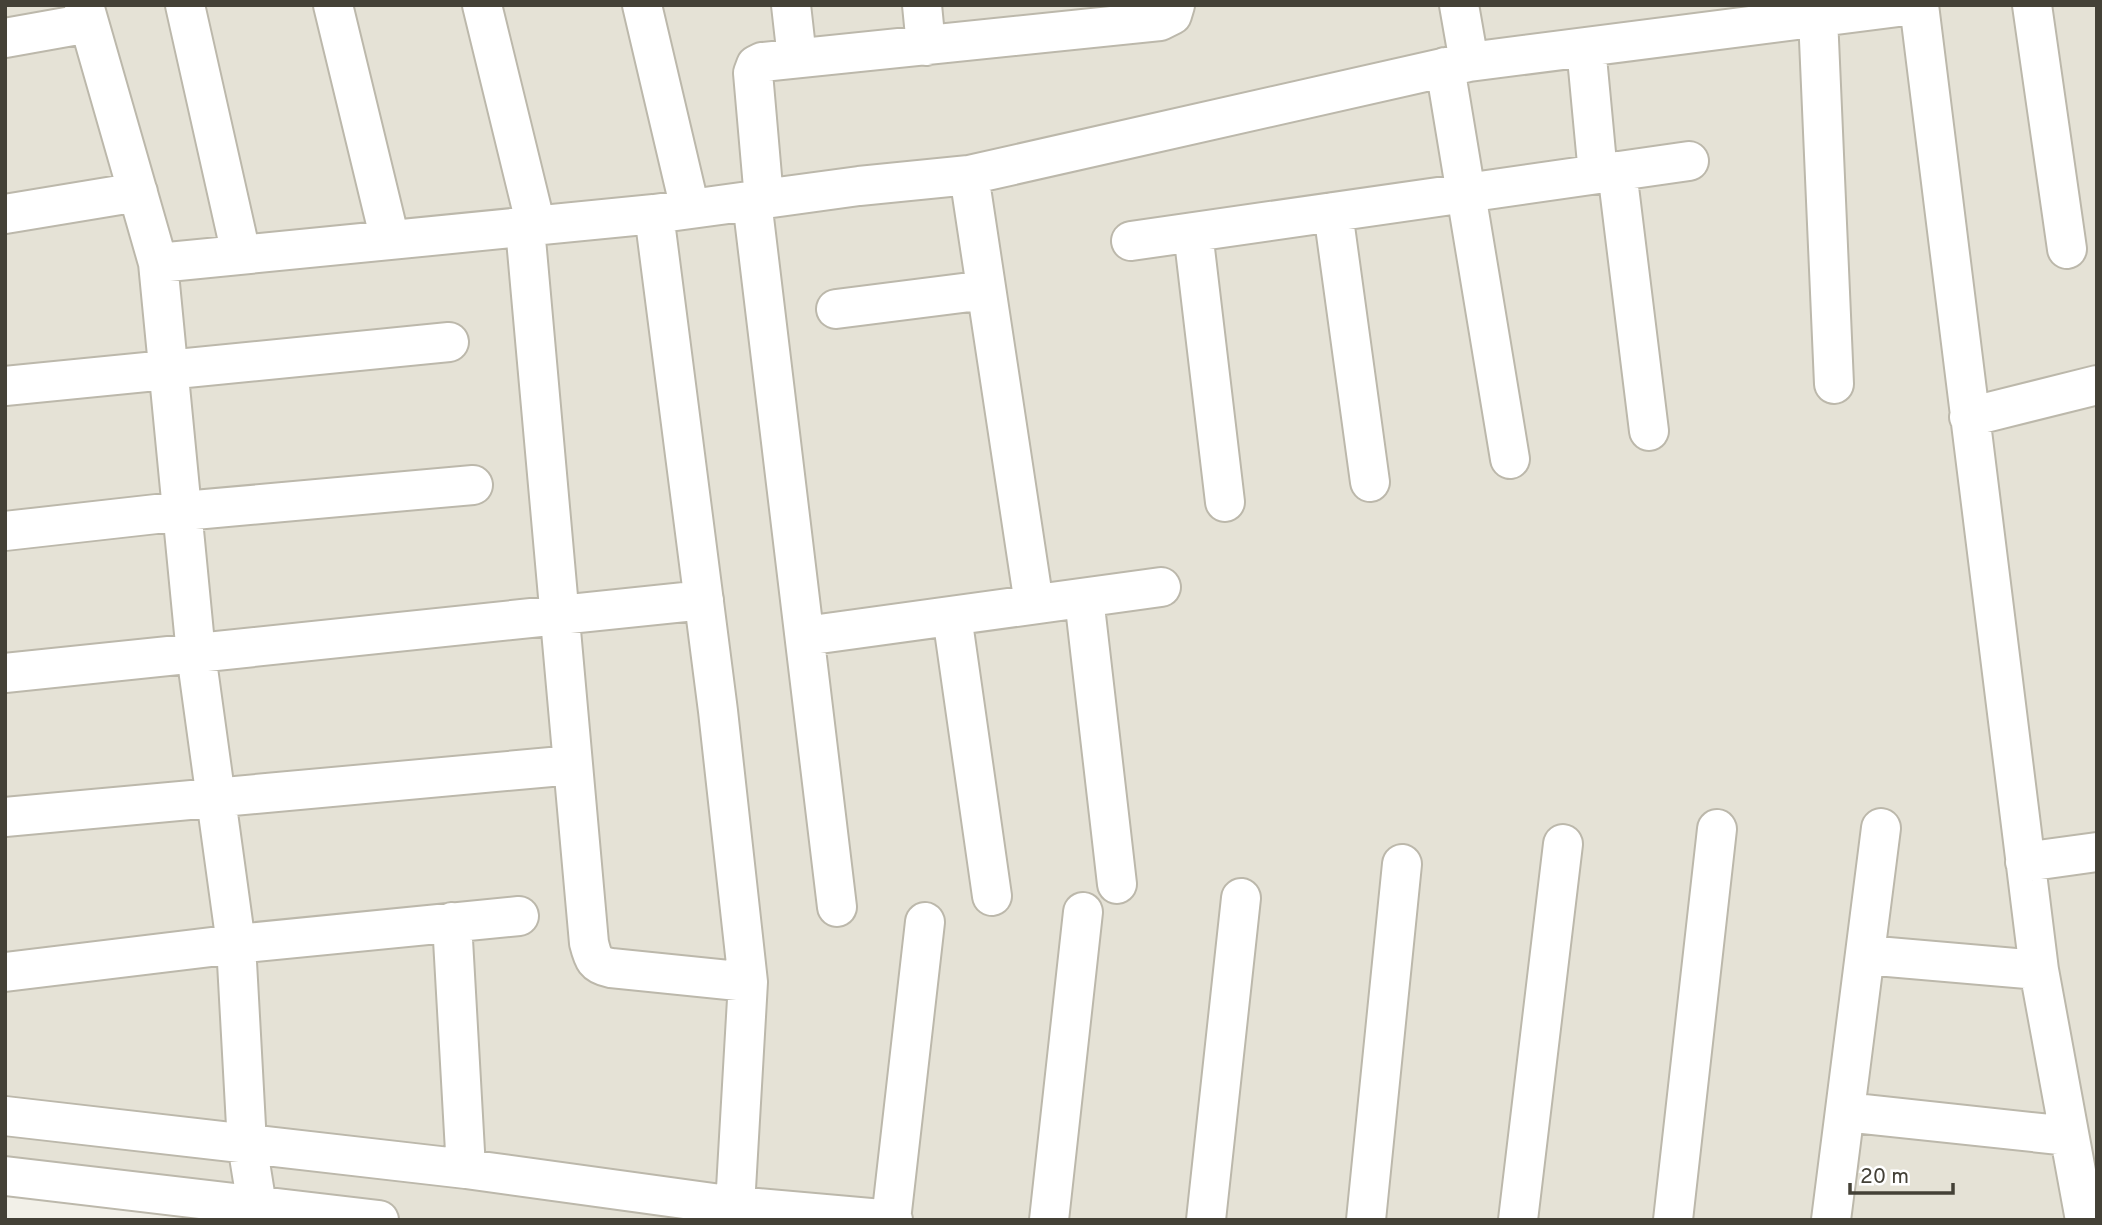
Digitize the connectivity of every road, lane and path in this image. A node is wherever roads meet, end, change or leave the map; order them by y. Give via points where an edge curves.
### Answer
1 (185, 5) edge
2 (333, 5) edge
3 (482, 5) edge
4 (642, 5) edge
5 (791, 5) edge
6 (922, 5) edge
7 (1175, 5) edge
8 (1459, 5) edge
9 (1917, 5) edge
10 (2032, 5) edge
11 (87, 14) edge
12 (1818, 17) junction
13 (1046, 20) edge
14 (5, 38) edge
15 (926, 46) junction
16 (1586, 47) junction
17 (797, 58) junction
18 (1457, 65) junction
19 (1689, 161) dead end
20 (1607, 173) junction
21 (969, 174) junction
22 (138, 192) junction
23 (1466, 193) junction
24 (758, 200) junction
25 (672, 212) junction
26 (1333, 212) junction
27 (5, 214) edge
28 (531, 227) junction
29 (1193, 232) junction
30 (390, 240) junction
31 (1131, 241) dead end
32 (2067, 249) dead end
33 (241, 254) junction
34 (158, 263) junction
35 (986, 290) junction
36 (836, 309) dead end
37 (449, 342) dead end
38 (169, 370) junction
39 (1834, 384) dead end
40 (2097, 385) edge
41 (5, 386) edge
42 (1969, 417) junction
43 (1649, 431) dead end
44 (1510, 459) dead end
45 (1370, 482) dead end
46 (473, 485) dead end
47 (1225, 502) dead end
48 (183, 511) junction
49 (5, 531) edge
50 (1161, 587) dead end
51 (1084, 598) junction
52 (704, 600) junction
53 (1034, 604) junction
54 (560, 614) junction
55 (952, 616) junction
56 (805, 636) junction
57 (196, 654) junction
58 (5, 673) edge
59 (573, 765) junction
60 (215, 798) junction
61 (5, 817) edge
62 (1881, 828) dead end
63 (1717, 829) dead end
64 (1563, 844) dead end
65 (2097, 852) edge
66 (2025, 862) junction
67 (1402, 864) dead end
68 (1117, 884) dead end
69 (992, 896) dead end
70 (1241, 898) dead end
71 (837, 907) dead end
72 (1083, 912) dead end
73 (519, 916) dead end
74 (452, 922) junction
75 (925, 922) dead end
76 (236, 944) junction
77 (1865, 955) junction
78 (2039, 970) junction
79 (5, 972) edge
80 (748, 982) junction
81 (1845, 1112) junction
82 (5, 1116) edge
83 (2069, 1136) junction
84 (247, 1144) junction
85 (466, 1169) junction
86 (5, 1176) edge
87 (257, 1206) junction
88 (733, 1213) edge
89 (379, 1220) edge
90 (892, 1220) edge
91 (1049, 1220) edge
92 (1206, 1220) edge
93 (1366, 1220) edge
94 (1518, 1220) edge
95 (1673, 1220) edge
96 (1831, 1220) edge
97 (2084, 1220) edge

1 - 33 street
2 - 30 street
3 - 28 street
4 - 25 street
5 - 17 street
6 - 15 street
7 - 13 street via 1172,15 1160,21
8 - 18 street
9 - 12 street
9 - 42 street
10 - 32 street
11 - 14 street
11 - 22 street
12 - 16 street
12 - 39 street
13 - 15 street
15 - 17 street
16 - 18 street
16 - 20 street
17 - 24 street via 762,62 753,73
18 - 21 street
18 - 23 street
19 - 20 street
20 - 23 street
20 - 43 street
21 - 24 street
21 - 35 street
22 - 27 street
22 - 34 street
23 - 26 street
23 - 44 street
24 - 25 street
24 - 56 street
25 - 28 street
25 - 52 street
26 - 29 street
26 - 45 street
28 - 30 street
28 - 54 street
29 - 31 street
29 - 47 street
30 - 33 street
33 - 34 street
34 - 38 street
35 - 36 street
35 - 53 street
37 - 38 street
38 - 41 street
38 - 48 street
40 - 42 street
42 - 66 street
46 - 48 street
48 - 49 street
48 - 57 street
50 - 51 street
51 - 53 street
51 - 68 street
52 - 54 street
52 - 80 street
53 - 55 street
54 - 57 street
54 - 59 street
55 - 56 street
55 - 69 street
56 - 71 street
57 - 58 street
57 - 60 street
59 - 60 street
59 - 80 street via 593,957 601,966 611,968
60 - 61 street
60 - 76 street
62 - 77 street
63 - 95 street
64 - 94 street
65 - 66 street
66 - 78 street
67 - 93 street
70 - 92 street
72 - 91 street
73 - 74 street
74 - 76 street
74 - 85 street
75 - 90 street
76 - 79 street
76 - 84 street
77 - 78 street
77 - 81 street
78 - 83 street
80 - 88 street
81 - 83 street
81 - 96 street
82 - 84 street
83 - 97 street
84 - 85 street
84 - 87 street
85 - 88 street
86 - 87 street
87 - 89 street
88 - 90 street

